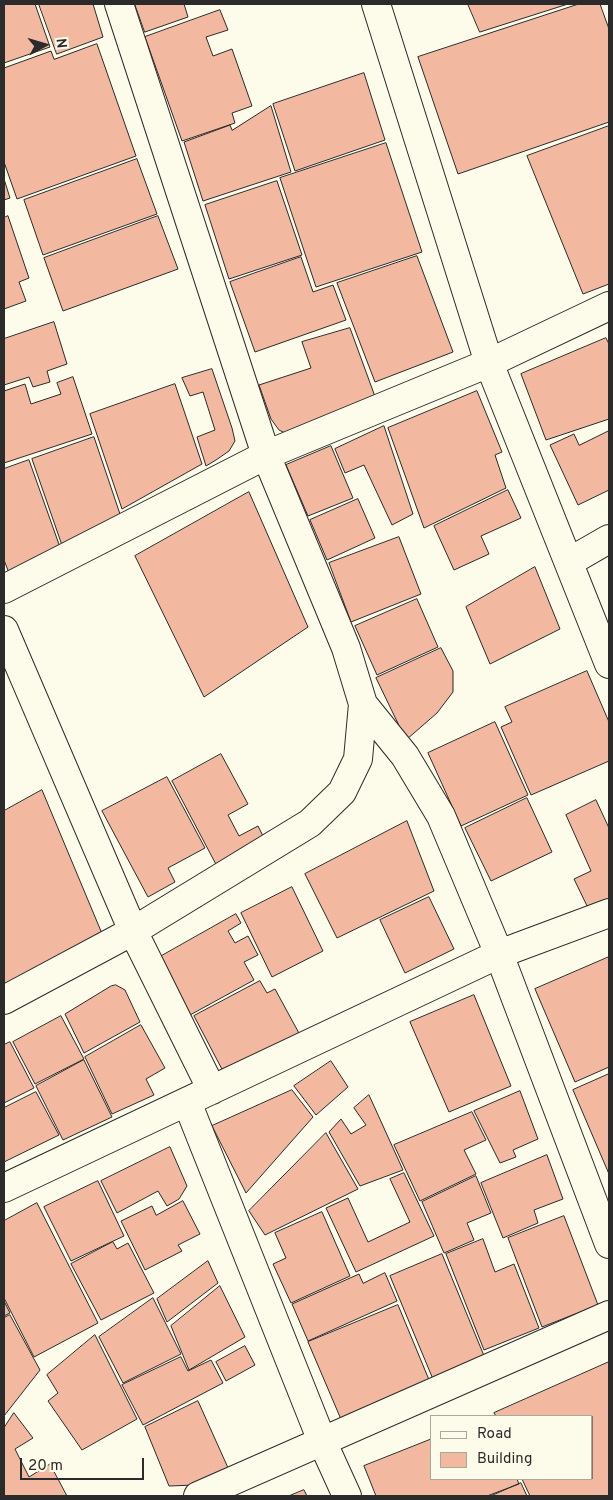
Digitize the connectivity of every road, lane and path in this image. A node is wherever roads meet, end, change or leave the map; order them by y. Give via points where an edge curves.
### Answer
1 (119, 4) edge
2 (376, 4) edge
3 (609, 306) edge
4 (488, 363) junction
5 (266, 455) junction
6 (609, 539) edge
7 (569, 562) junction
8 (4, 589) edge
9 (4, 630) edge
10 (609, 664) edge
11 (363, 704) junction
12 (609, 913) edge
13 (133, 931) junction
14 (499, 954) junction
15 (4, 1000) edge
16 (212, 1090) junction
17 (188, 1102) junction
18 (4, 1188) edge
19 (609, 1244) edge
20 (609, 1315) edge
21 (322, 1441) junction
22 (198, 1496) edge
23 (347, 1496) edge

1 - 5 street
2 - 4 street
3 - 4 street
4 - 5 street
4 - 7 street
5 - 8 street
5 - 11 street via 346,648
6 - 7 street
7 - 10 street
9 - 13 street
11 - 13 street via 358,759 342,792 310,823
11 - 14 street via 404,756 441,816
12 - 14 street
13 - 15 street
13 - 16 street
14 - 16 street
14 - 19 street
16 - 17 street
17 - 18 street
17 - 21 street
20 - 21 street
21 - 22 street
21 - 23 street

